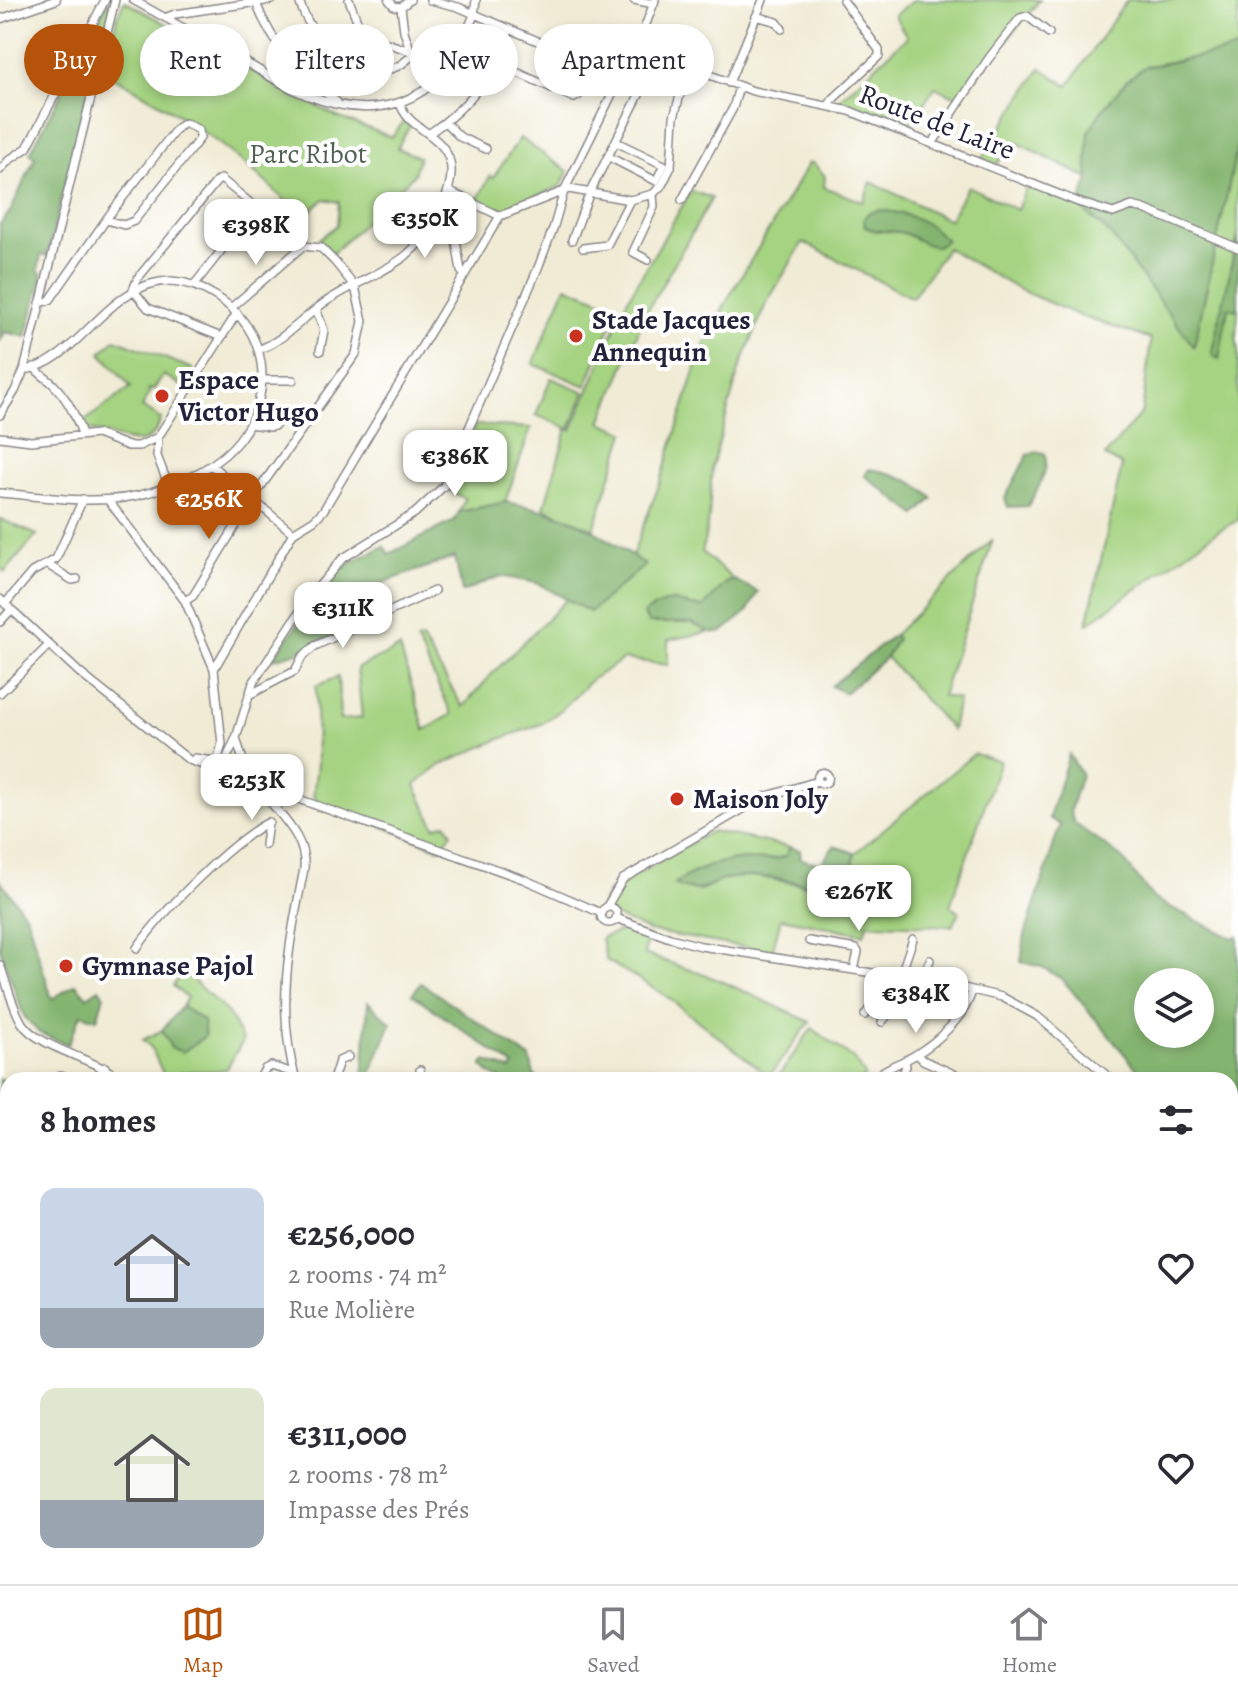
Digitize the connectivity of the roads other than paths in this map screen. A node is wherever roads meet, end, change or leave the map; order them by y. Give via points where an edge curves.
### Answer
1 (56, 0) edge
2 (105, 0) edge
3 (115, 0) edge
4 (133, 0) edge
5 (272, 0) edge
6 (299, 0) edge
7 (349, 0) edge
8 (389, 0) edge
9 (410, 0) edge
10 (430, 0) edge
11 (476, 0) edge
12 (634, 0) edge
13 (763, 0) edge
14 (843, 0) edge
15 (655, 2) edge
16 (256, 3) junction
17 (401, 7) junction
18 (474, 15) junction
19 (756, 16) junction
20 (165, 18) junction
21 (0, 19) edge
22 (470, 24) edge
23 (494, 24) edge
24 (645, 24) edge
25 (782, 29) dead end
26 (1049, 33) dead end
27 (410, 44) edge
28 (410, 50) edge
29 (410, 54) edge
30 (714, 77) edge
31 (729, 83) junction
32 (739, 87) junction
33 (415, 96) edge
34 (474, 96) edge
35 (612, 96) edge
36 (639, 96) edge
37 (680, 96) edge
38 (339, 103) junction
39 (400, 103) junction
40 (829, 105) junction
41 (445, 122) junction
42 (430, 133) junction
43 (616, 142) junction
44 (932, 144) junction
45 (486, 149) dead end
46 (609, 157) junction
47 (0, 170) edge
48 (564, 191) junction
49 (590, 192) junction
50 (653, 194) junction
51 (447, 195) junction
52 (630, 200) junction
53 (682, 200) dead end
54 (255, 208) junction
55 (500, 216) junction
56 (106, 220) junction
57 (572, 240) dead end
58 (303, 246) junction
59 (583, 248) dead end
60 (1238, 248) edge
61 (648, 260) dead end
62 (465, 275) junction
63 (194, 285) junction
64 (355, 287) junction
65 (133, 290) junction
66 (40, 303) junction
67 (316, 309) junction
68 (234, 310) junction
69 (221, 337) junction
70 (260, 349) junction
71 (320, 351) dead end
72 (24, 367) junction
73 (34, 367) junction
74 (261, 380) junction
75 (293, 380) dead end
76 (4, 401) edge
77 (0, 415) edge
78 (249, 424) junction
79 (276, 425) dead end
80 (82, 434) junction
81 (0, 437) edge
82 (158, 437) junction
83 (139, 446) junction
84 (157, 456) junction
85 (211, 465) junction
86 (169, 486) junction
87 (0, 493) edge
88 (83, 499) junction
89 (252, 499) junction
90 (108, 500) junction
91 (180, 515) dead end
92 (293, 533) junction
93 (48, 565) junction
94 (77, 579) dead end
95 (434, 591) dead end
96 (185, 601) junction
97 (6, 605) edge
98 (0, 613) edge
99 (0, 622) edge
100 (49, 645) junction
101 (214, 669) junction
102 (0, 693) edge
103 (249, 695) junction
104 (236, 738) junction
105 (222, 744) junction
106 (174, 749) junction
107 (230, 751) junction
108 (241, 756) junction
109 (221, 762) junction
110 (246, 770) junction
111 (226, 775) junction
112 (236, 778) junction
113 (818, 781) dead end
114 (259, 787) junction
115 (269, 787) junction
116 (275, 810) junction
117 (269, 822) junction
118 (265, 845) dead end
119 (613, 894) junction
120 (603, 910) junction
121 (616, 916) junction
122 (913, 939) dead end
123 (809, 941) dead end
124 (137, 948) dead end
125 (930, 960) dead end
126 (0, 965) edge
127 (854, 970) junction
128 (896, 977) junction
129 (918, 980) junction
130 (972, 990) junction
131 (865, 1015) dead end
132 (882, 1022) dead end
133 (917, 1054) junction
134 (348, 1057) dead end
135 (905, 1060) junction
136 (105, 1067) junction
137 (101, 1072) edge
138 (112, 1072) edge
139 (263, 1072) edge
140 (284, 1072) edge
141 (294, 1072) edge
142 (336, 1072) edge
143 (881, 1072) edge
144 (904, 1072) edge
145 (949, 1072) edge
146 (1102, 1072) edge

1 - 21 street
2 - 47 street via 27,148
3 - 66 street
4 - 20 street
5 - 16 street
6 - 29 street via 321,41 353,65 383,70 396,67
7 - 28 street via 358,23 372,38
8 - 17 street
9 - 17 street
10 - 18 street, Route de Laire
11 - 18 street
12 - 15 street
13 - 19 street
14 - 40 street via 879,56
15 - 24 street
16 - 20 street
16 - 38 street via 279,49
17 - 27 street
18 - 22 street
18 - 23 street, Route de Laire
19 - 25 street via 777,22
19 - 31 street
20 - 38 street via 305,95
26 - 44 street via 1027,16 1020,18
30 - 31 street, Route de Laire
31 - 32 street, Route de Laire
32 - 40 street, Route de Laire
32 - 53 street via 733,108
33 - 39 street
34 - 41 street
35 - 48 street
36 - 43 street
37 - 50 street via 671,167
38 - 39 street via 363,108
39 - 42 street via 409,120
40 - 44 street, Route de Laire
41 - 42 street
41 - 45 street via 460,137
42 - 51 street via 450,163
43 - 46 street
43 - 46 street via 664,165 661,173 656,181
44 - 60 street, Route de Laire via 1078,202 1113,213 1132,206 1144,209
46 - 49 street
48 - 49 street
48 - 55 street
48 - 103 street via 538,268 444,486 415,513 329,572 259,672
49 - 52 street
49 - 57 street
50 - 52 street
50 - 61 street via 654,207 633,252
51 - 55 street
51 - 62 street
51 - 64 street via 409,255
52 - 59 street via 607,245
54 - 58 street
54 - 63 street
54 - 65 street via 217,181
55 - 62 street
56 - 56 street via 177,128 185,123 199,130 200,138 134,221 124,225
56 - 66 street via 50,300
58 - 64 street via 321,248
58 - 68 street
62 - 92 street via 323,511
63 - 65 street via 157,282
63 - 68 street
64 - 67 street
64 - 89 street via 363,321 356,354
65 - 69 street via 148,308
65 - 73 street via 65,348
66 - 72 street
67 - 70 street
67 - 71 street via 324,330
68 - 69 street
68 - 70 street
69 - 82 street
70 - 74 street
72 - 73 street
72 - 76 street
73 - 80 street via 57,388
74 - 75 street
74 - 78 street
76 - 77 street
78 - 79 street
78 - 85 street
80 - 81 street via 31,441
80 - 83 street
82 - 83 street
82 - 84 street
83 - 84 street
84 - 86 street
85 - 86 street
85 - 89 street
86 - 90 street
86 - 91 street
87 - 88 street
88 - 90 street
88 - 93 street via 60,553
89 - 92 street
89 - 96 street
90 - 96 street
92 - 101 street
93 - 94 street
93 - 97 street via 32,572
95 - 103 street via 315,646 295,671
96 - 101 street
97 - 98 street
97 - 99 street
97 - 100 street
100 - 102 street
100 - 106 street
101 - 105 street
103 - 104 street
104 - 107 street
104 - 108 street
105 - 107 street
105 - 109 street
106 - 109 street
106 - 111 street
107 - 108 street
107 - 109 street
108 - 110 street
109 - 110 street
109 - 111 street
110 - 112 street
110 - 115 street
111 - 112 street
112 - 114 street
113 - 119 street via 762,798 623,879
114 - 115 street
114 - 116 street
115 - 116 street
115 - 120 street
116 - 117 street
116 - 141 street via 304,851 284,984 284,1022
117 - 118 street
117 - 124 street via 223,857
119 - 120 street
119 - 121 street
120 - 121 street via 613,909
120 - 121 street via 605,922
121 - 127 street via 701,946
122 - 128 street
123 - 127 street via 856,949
125 - 129 street
126 - 136 street via 31,1033
127 - 128 street
128 - 129 street
128 - 131 street
129 - 130 street
129 - 132 street
130 - 133 street via 963,1010
130 - 146 street via 1021,1005
133 - 135 street
133 - 145 street
134 - 142 street via 339,1061
135 - 143 street
135 - 144 street
136 - 137 street
136 - 138 street
139 - 140 street via 271,1066

